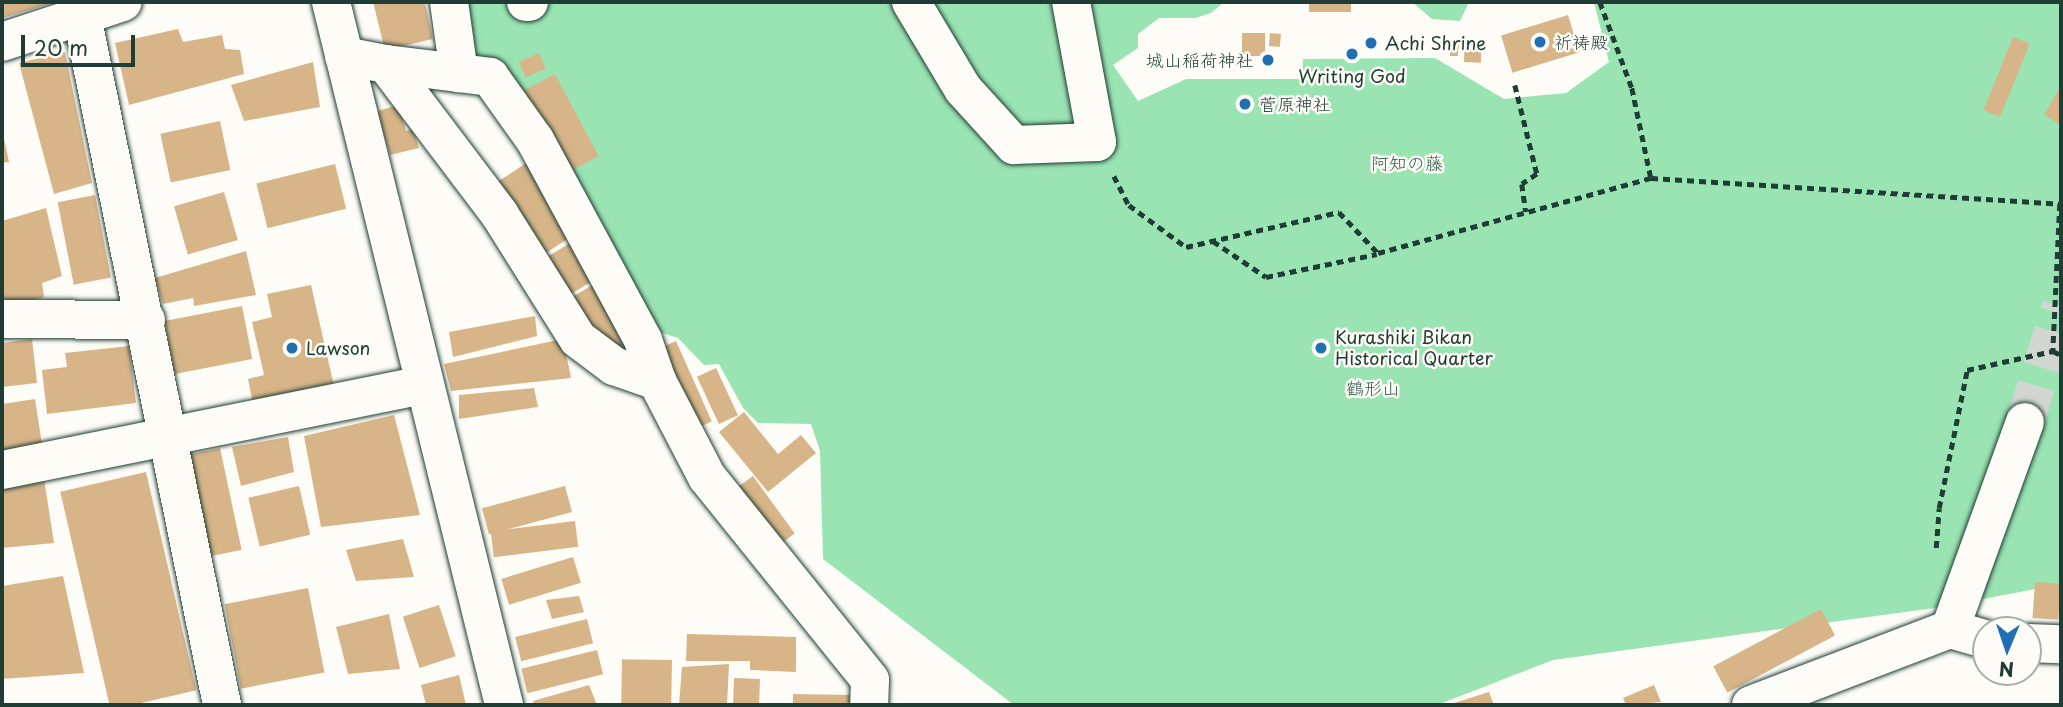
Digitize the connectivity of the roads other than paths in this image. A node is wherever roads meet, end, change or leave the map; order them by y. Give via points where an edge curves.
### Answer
1 (123, 2) edge
2 (331, 2) edge
3 (449, 2) edge
4 (911, 2) edge
5 (1071, 2) edge
6 (82, 16) junction
7 (2, 42) edge
8 (344, 57) junction
9 (386, 64) junction
10 (459, 73) junction
11 (2, 319) edge
12 (146, 320) junction
13 (657, 381) junction
14 (424, 385) junction
15 (2025, 422) tunnel mouth
16 (171, 434) junction
17 (2, 470) edge
18 (1950, 629) junction
19 (1972, 635) edge
20 (2042, 643) edge
21 (2061, 644) edge
22 (222, 705) edge
23 (504, 705) edge
24 (869, 705) edge
25 (1751, 705) edge

1 - 6 street
2 - 8 street
3 - 10 street
4 - 5 street via 963,89 1014,145 1097,142
6 - 7 street
6 - 12 street
8 - 9 street
8 - 14 street
9 - 10 street
9 - 13 street via 500,215 578,339 614,366
10 - 13 street via 490,77 535,140 643,340
11 - 12 street
12 - 16 street
13 - 24 street via 707,477 870,680
14 - 16 street
14 - 23 street
15 - 18 street
16 - 17 street
16 - 22 street via 170,453
18 - 19 street
18 - 25 street
20 - 21 street

